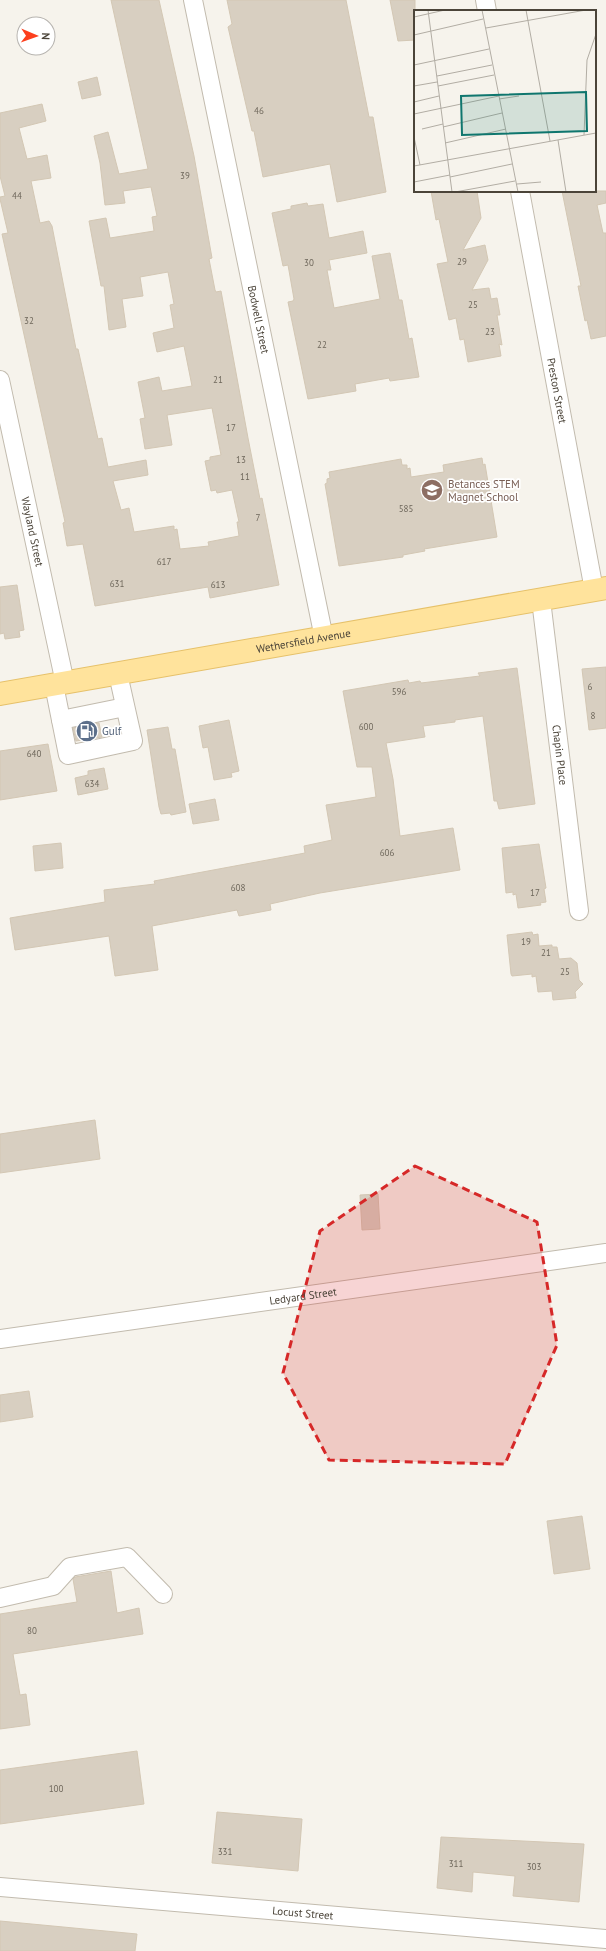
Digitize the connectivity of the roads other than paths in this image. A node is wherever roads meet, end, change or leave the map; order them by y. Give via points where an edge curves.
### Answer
1 (193, 0) edge
2 (485, 0) edge
3 (487, 10) edge
4 (520, 192) edge
5 (0, 380) edge
6 (600, 589) edge
7 (541, 600) junction
8 (324, 638) junction
9 (118, 674) junction
10 (60, 684) junction
11 (0, 694) edge
12 (125, 707) junction
13 (61, 720) junction
14 (579, 911) dead end
15 (606, 1253) edge
16 (0, 1339) edge
17 (163, 1594) dead end
18 (0, 1598) edge
19 (0, 1887) edge
20 (606, 1939) edge

1 - 8 street, Bodwell Street
2 - 3 street
4 - 6 street, Preston Street
5 - 10 street, Wayland Street
6 - 7 main road, Wethersfield Avenue
7 - 8 main road, Wethersfield Avenue
7 - 14 street, Chapin Place
8 - 9 main road, Wethersfield Avenue
9 - 10 main road, Wethersfield Avenue
9 - 12 street
10 - 11 main road, Wethersfield Avenue
10 - 13 street, Wayland Street
12 - 13 street
12 - 13 street, Wayland Street via 133,741 68,755
15 - 16 street, Ledyard Street
17 - 18 street via 127,1558 70,1568 53,1586
19 - 20 street, Locust Street

